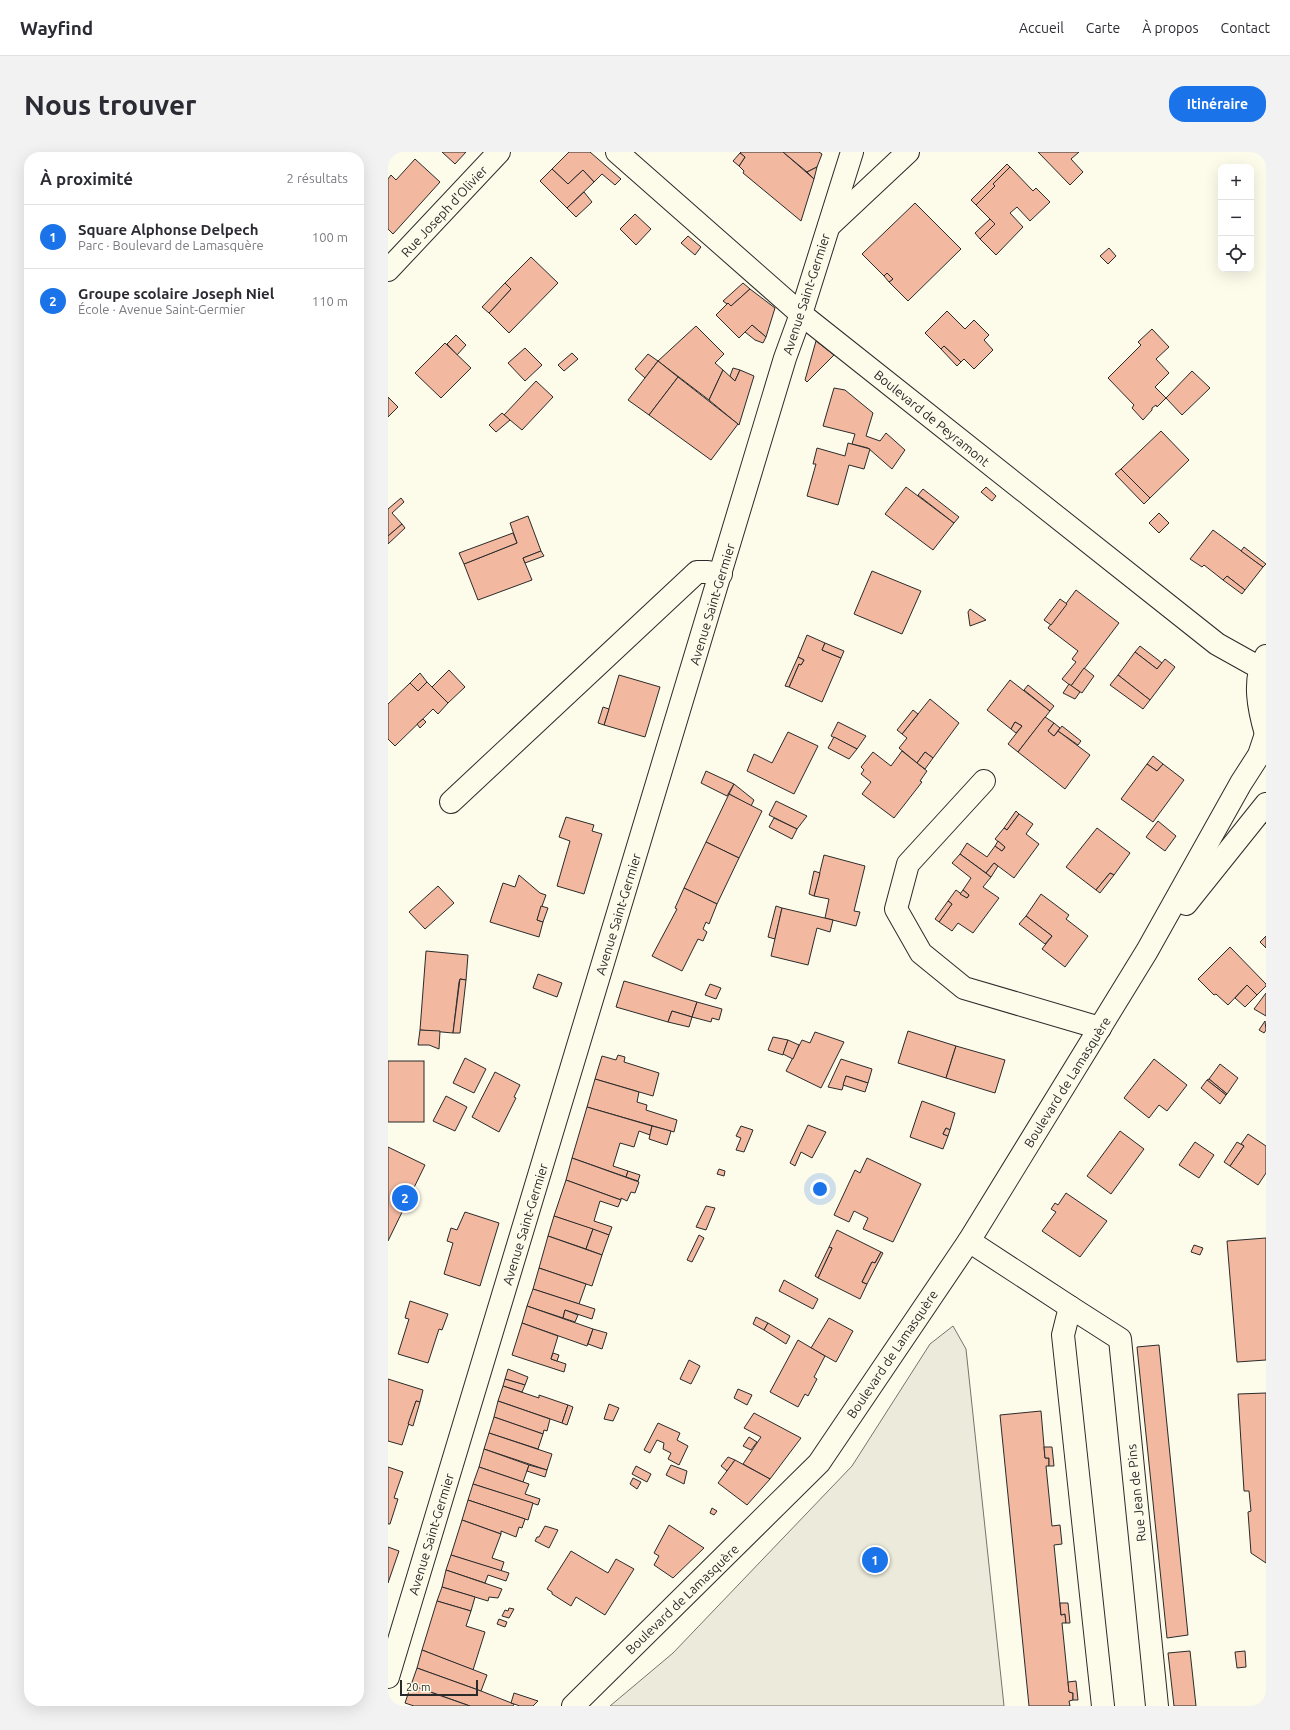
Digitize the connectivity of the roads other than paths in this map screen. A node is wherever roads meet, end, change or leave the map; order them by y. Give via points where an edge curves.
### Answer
1 (499, 152) edge
2 (617, 152) edge
3 (852, 152) edge
4 (908, 152) edge
5 (828, 227) junction
6 (388, 270) edge
7 (801, 314) junction
8 (721, 574) junction
9 (1263, 662) edge
10 (1266, 734) edge
11 (984, 781) dead end
12 (450, 802) dead end
13 (1266, 804) edge
14 (1147, 951) junction
15 (1100, 1028) junction
16 (969, 1241) junction
17 (1070, 1307) junction
18 (388, 1677) edge
19 (573, 1706) edge
20 (1102, 1706) edge
21 (1157, 1706) edge

1 - 6 street, Rue Joseph d'Olivier
2 - 7 street, Boulevard de Peyramont
3 - 5 street, Avenue Saint-Germier
4 - 5 street
5 - 7 street, Avenue Saint-Germier
7 - 8 street, Avenue Saint-Germier via 785,358
7 - 9 street, Boulevard de Peyramont via 1217,644
8 - 12 street via 696,572
8 - 18 street, Avenue Saint-Germier
9 - 10 street via 1258,688
10 - 14 street, Boulevard de Lamasquère via 1258,755
11 - 15 street via 908,864 896,909 921,953 964,988
13 - 14 street, Boulevard de Lamasquère
14 - 15 street, Boulevard de Lamasquère
15 - 16 street, Boulevard de Lamasquère
16 - 17 street, Rue Jean de Pins
16 - 19 street, Boulevard de Lamasquère via 819,1463
17 - 20 street via 1063,1335
17 - 21 street, Rue Jean de Pins via 1120,1339

